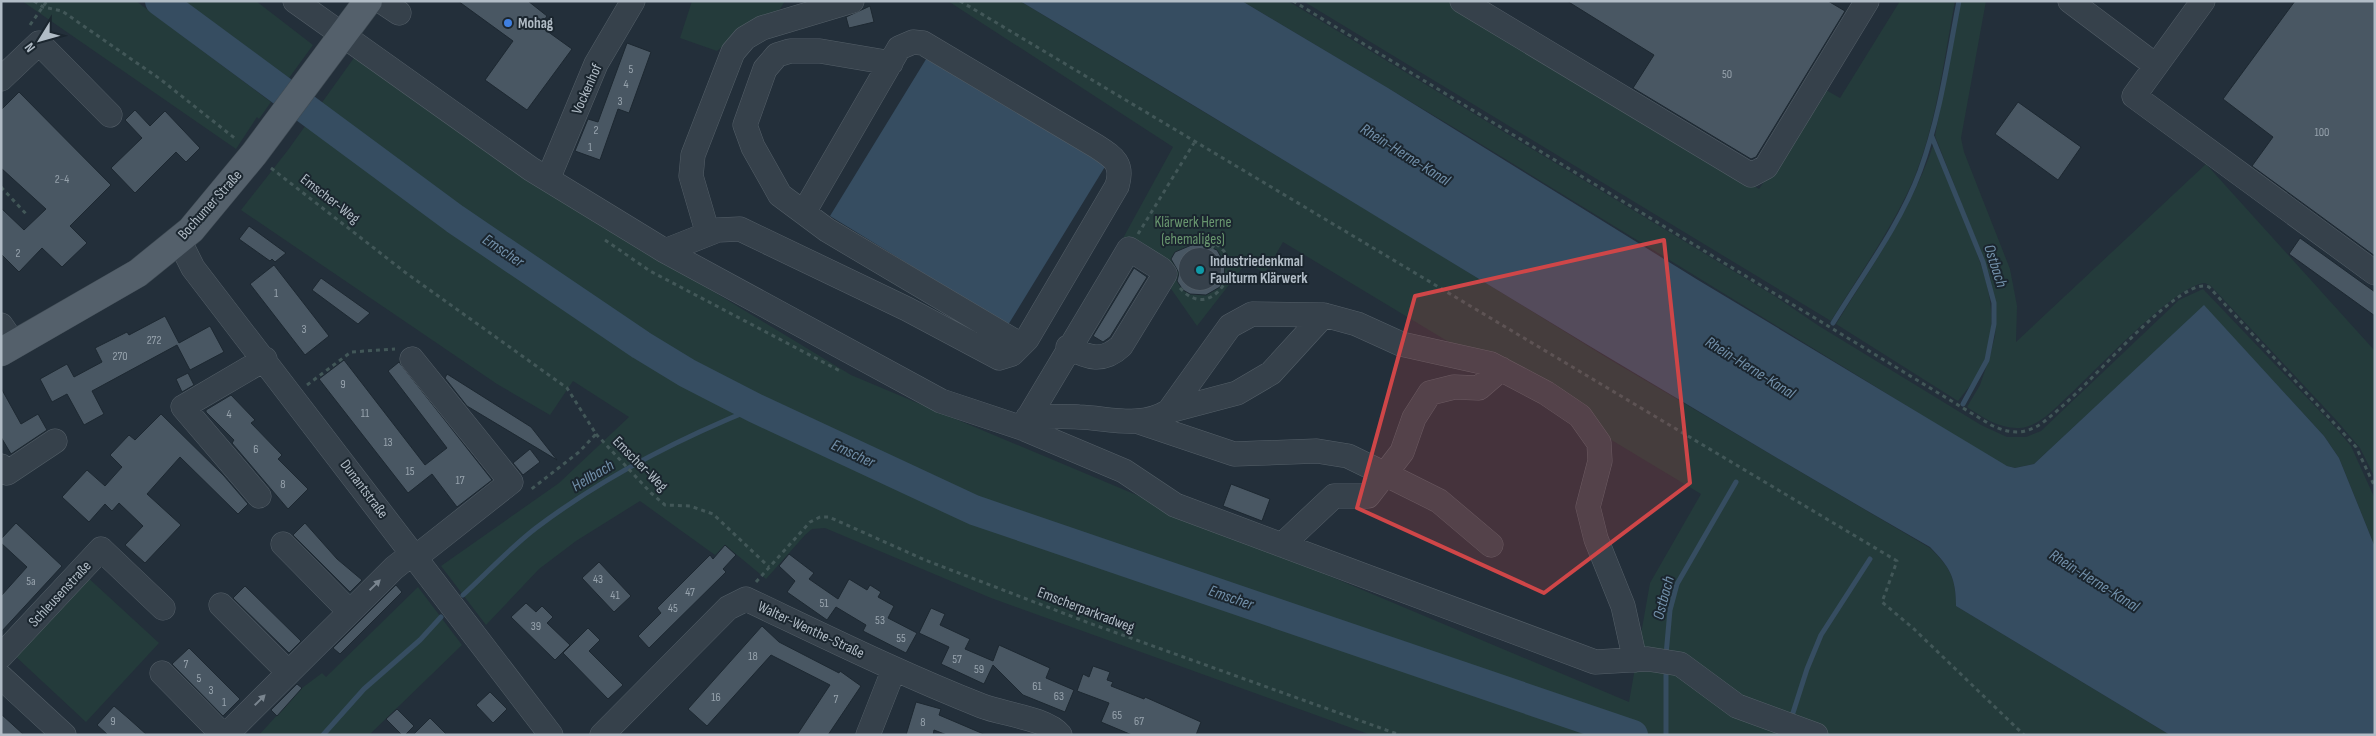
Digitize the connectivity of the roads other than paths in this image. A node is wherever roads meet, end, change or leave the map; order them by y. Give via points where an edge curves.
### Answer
1 (295, 1) edge
2 (368, 1) edge
3 (633, 1) edge
4 (852, 1) edge
5 (1462, 1) edge
6 (1868, 1) edge
7 (2070, 1) edge
8 (2203, 1) edge
9 (341, 36) junction
10 (891, 63) junction
11 (2155, 65) junction
12 (1, 80) edge
13 (110, 115) dead end
14 (548, 179) junction
15 (804, 212) junction
16 (708, 234) junction
17 (179, 240) junction
18 (665, 251) junction
19 (2375, 273) edge
20 (1324, 315) junction
21 (5, 341) edge
22 (1021, 345) junction
23 (1068, 347) junction
24 (412, 358) road end
25 (264, 359) junction
26 (1501, 369) junction
27 (1169, 411) junction
28 (1139, 422) junction
29 (1025, 423) junction
30 (55, 441) dead end
31 (1, 466) edge
32 (1385, 474) junction
33 (259, 496) dead end
34 (283, 544) dead end
35 (1282, 545) junction
36 (1491, 545) dead end
37 (419, 562) junction
38 (221, 605) dead end
39 (163, 608) dead end
40 (349, 611) junction
41 (1, 656) edge
42 (1641, 659) junction
43 (894, 669) junction
44 (288, 672) junction
45 (162, 673) dead end
46 (1, 677) edge
47 (551, 734) edge
48 (1814, 734) edge
49 (64, 735) edge
50 (224, 735) edge
51 (602, 735) edge
52 (868, 735) edge
53 (1060, 735) edge

1 - 9 street
2 - 9 main road, Bochumer Straße
3 - 14 street, Vockenhof via 596,64
4 - 16 street via 762,28 745,38 733,52 693,155 691,176
5 - 6 street via 1751,174 1766,167
7 - 11 street
8 - 11 street
9 - 14 street
9 - 17 main road, Bochumer Straße via 254,154 204,216
10 - 15 street
10 - 15 street via 820,51 790,51 777,55 765,69 745,125 762,166 780,195
10 - 22 street via 899,48 913,42 923,43 1114,158 1121,174 1117,186
11 - 19 street via 2134,96
12 - 13 street via 39,43
14 - 18 street
15 - 22 street via 827,230
16 - 18 street
16 - 22 street via 718,230 740,230 999,358 1012,354
17 - 21 main road, Bochumer Straße via 131,277
17 - 25 street, Dunantstraße via 193,268
18 - 29 street via 941,401
20 - 26 street via 1357,324 1401,344
20 - 27 street via 1271,373 1237,393
20 - 27 street via 1252,314 1230,326
23 - 23 street via 1129,248 1161,269 1164,274 1122,346 1114,353 1086,357
23 - 29 street
24 - 37 street via 511,482
25 - 33 street via 183,407
25 - 37 street, Dunantstraße
26 - 32 street via 1479,388 1454,387 1430,393 1414,418 1402,452
26 - 42 street via 1580,416 1599,443 1600,461 1588,507 1596,539
27 - 28 street via 1160,417
28 - 29 street via 1078,417
28 - 32 street via 1234,454 1317,451 1348,456
29 - 35 street via 1124,471 1175,505
30 - 31 street via 7,473
32 - 35 street via 1368,496 1334,496
32 - 36 street via 1439,501
34 - 40 street
35 - 42 street via 1594,662
40 -> 37 street via 394,568
37 - 47 street, Dunantstraße
38 - 44 street
39 - 41 street, Schleusenstraße via 101,549
40 - 44 street
42 - 48 street via 1680,664 1737,706
43 - 51 street, Walter-Wenthe-Straße via 746,599 728,608
43 - 52 street
43 - 53 street, Walter-Wenthe-Straße via 984,707 1042,724
50 -> 44 street
45 - 50 street
46 - 49 street

